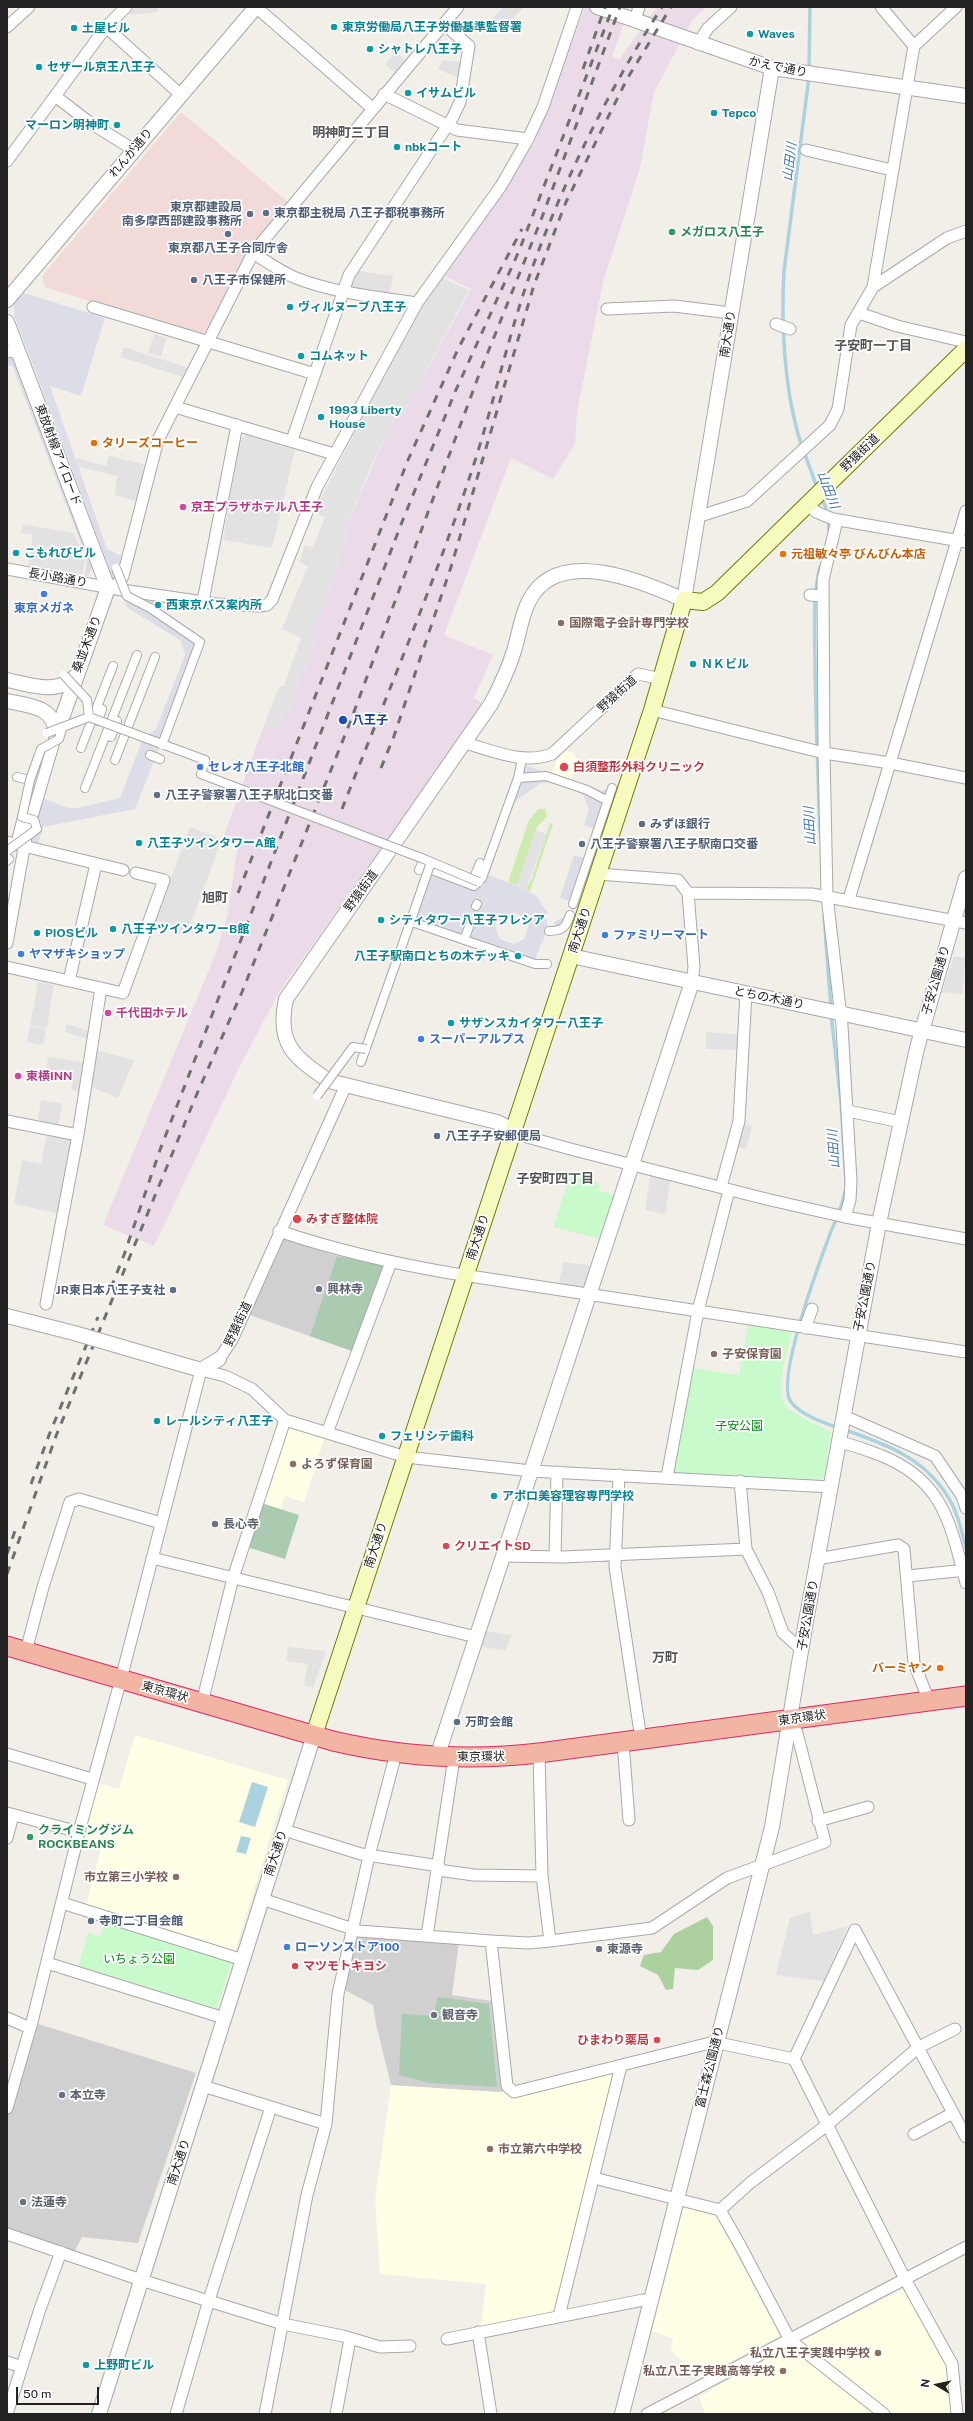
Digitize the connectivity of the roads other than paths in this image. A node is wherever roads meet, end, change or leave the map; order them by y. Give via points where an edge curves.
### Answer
1 (29, 7) edge
2 (126, 7) edge
3 (256, 7) edge
4 (458, 7) edge
5 (577, 7) edge
6 (597, 7) edge
7 (731, 7) edge
8 (881, 7) edge
9 (956, 7) edge
10 (637, 13) edge
11 (444, 24) junction
12 (7, 27) edge
13 (106, 27) junction
14 (698, 44) junction
15 (914, 46) junction
16 (772, 68) junction
17 (908, 88) junction
18 (384, 94) junction
19 (181, 95) junction
20 (55, 96) junction
21 (966, 96) edge
22 (372, 108) junction
23 (446, 126) junction
24 (528, 139) junction
25 (134, 150) junction
26 (806, 150) dead end
27 (7, 160) edge
28 (892, 170) junction
29 (966, 231) edge
30 (253, 253) junction
31 (873, 287) junction
32 (342, 291) junction
33 (7, 300) edge
34 (417, 303) junction
35 (93, 307) dead end
36 (607, 308) dead end
37 (731, 313) junction
38 (859, 313) junction
39 (7, 322) edge
40 (966, 342) edge
41 (208, 343) junction
42 (966, 349) edge
43 (13, 352) edge
44 (314, 374) junction
45 (175, 407) junction
46 (237, 425) junction
47 (292, 440) junction
48 (334, 454) junction
49 (815, 497) junction
50 (966, 511) edge
51 (697, 517) junction
52 (832, 519) junction
53 (962, 541) edge
54 (116, 568) dead end
55 (7, 569) edge
56 (108, 588) junction
57 (810, 595) dead end
58 (823, 596) junction
59 (684, 600) junction
60 (203, 601) junction
61 (137, 655) dead end
62 (156, 657) dead end
63 (113, 666) dead end
64 (72, 679) junction
65 (662, 679) junction
66 (7, 680) edge
67 (84, 696) junction
68 (7, 701) edge
69 (68, 706) junction
70 (43, 709) junction
71 (102, 710) dead end
72 (652, 710) junction
73 (120, 714) dead end
74 (89, 718) junction
75 (136, 719) dead end
76 (98, 721) junction
77 (75, 723) junction
78 (115, 727) junction
79 (55, 733) junction
80 (130, 733) junction
81 (111, 737) dead end
82 (465, 743) junction
83 (127, 744) dead end
84 (162, 745) junction
85 (82, 748) dead end
86 (824, 753) junction
87 (150, 755) dead end
88 (160, 759) dead end
89 (522, 759) junction
90 (115, 760) dead end
91 (890, 763) junction
92 (17, 777) dead end
93 (518, 778) junction
94 (966, 778) edge
95 (30, 780) junction
96 (85, 788) dead end
97 (612, 788) dead end
98 (608, 801) junction
99 (22, 817) junction
100 (22, 844) junction
101 (8, 851) edge
102 (7, 861) edge
103 (480, 862) dead end
104 (96, 864) junction
105 (430, 865) junction
106 (123, 870) dead end
107 (419, 870) dead end
108 (136, 873) dead end
109 (598, 874) junction
110 (966, 878) edge
111 (688, 893) junction
112 (823, 895) junction
113 (849, 899) junction
114 (573, 904) dead end
115 (570, 915) dead end
116 (960, 921) edge
117 (407, 922) junction
118 (469, 927) dead end
119 (549, 931) dead end
120 (463, 940) junction
121 (7, 943) edge
122 (571, 956) junction
123 (548, 964) dead end
124 (7, 967) edge
125 (69, 981) junction
126 (692, 982) junction
127 (101, 988) junction
128 (746, 993) junction
129 (835, 1012) junction
130 (921, 1031) junction
131 (966, 1040) edge
132 (366, 1049) junction
133 (362, 1062) dead end
134 (346, 1085) junction
135 (317, 1096) dead end
136 (848, 1111) junction
137 (7, 1121) edge
138 (901, 1122) junction
139 (513, 1130) junction
140 (78, 1135) junction
141 (632, 1164) junction
142 (725, 1188) junction
143 (839, 1216) junction
144 (879, 1224) junction
145 (279, 1231) junction
146 (966, 1239) edge
147 (391, 1262) junction
148 (466, 1275) junction
149 (590, 1293) junction
150 (46, 1304) dead end
151 (812, 1309) dead end
152 (698, 1311) junction
153 (7, 1316) edge
154 (804, 1328) junction
155 (858, 1335) junction
156 (966, 1352) edge
157 (219, 1359) joint
158 (201, 1370) junction
159 (285, 1420) junction
160 (842, 1429) junction
161 (327, 1433) junction
162 (406, 1457) junction
163 (531, 1471) junction
164 (557, 1472) junction
165 (619, 1475) junction
166 (666, 1477) junction
167 (740, 1481) junction
168 (831, 1487) junction
169 (966, 1508) edge
170 (161, 1523) junction
171 (746, 1550) junction
172 (615, 1554) junction
173 (503, 1556) junction
174 (556, 1557) junction
175 (152, 1558) junction
176 (817, 1559) junction
177 (964, 1570) edge
178 (908, 1576) junction
179 (232, 1578) junction
180 (966, 1583) edge
181 (356, 1608) junction
182 (476, 1637) junction
183 (7, 1646) edge
184 (802, 1650) junction
185 (26, 1651) junction
186 (121, 1679) junction
187 (966, 1696) edge
188 (928, 1701) junction
189 (202, 1703) junction
190 (791, 1719) junction
191 (314, 1735) junction
192 (632, 1741) junction
193 (396, 1753) junction
194 (539, 1753) junction
195 (7, 1754) edge
196 (445, 1757) junction
197 (92, 1778) junction
198 (868, 1807) dead end
199 (10, 1814) edge
200 (629, 1820) dead end
201 (818, 1821) junction
202 (284, 1830) junction
203 (79, 1832) junction
204 (7, 1838) edge
205 (369, 1856) junction
206 (763, 1864) junction
207 (438, 1868) junction
208 (542, 1876) junction
209 (262, 1899) junction
210 (62, 1903) junction
211 (352, 1929) junction
212 (427, 1936) junction
213 (491, 1941) junction
214 (550, 1941) junction
215 (243, 1960) junction
216 (47, 1963) junction
217 (7, 2018) edge
218 (224, 2018) junction
219 (30, 2028) junction
220 (955, 2030) dead end
221 (717, 2042) junction
222 (919, 2047) junction
223 (794, 2059) junction
224 (621, 2066) junction
225 (202, 2086) junction
226 (271, 2106) junction
227 (7, 2108) edge
228 (953, 2113) junction
229 (326, 2124) junction
230 (827, 2125) junction
231 (914, 2134) dead end
232 (966, 2137) edge
233 (594, 2178) junction
234 (677, 2199) junction
235 (720, 2210) junction
236 (7, 2234) edge
237 (966, 2247) edge
238 (61, 2252) junction
239 (905, 2279) junction
240 (141, 2280) junction
241 (209, 2300) junction
242 (650, 2302) junction
243 (560, 2316) junction
244 (282, 2324) junction
245 (478, 2332) junction
246 (350, 2339) junction
247 (447, 2339) dead end
248 (790, 2340) junction
249 (410, 2346) dead end
250 (7, 2362) edge
251 (22, 2367) junction
252 (7, 2414) edge
253 (99, 2414) edge
254 (176, 2414) edge
255 (266, 2414) edge
256 (336, 2414) edge
257 (491, 2414) edge
258 (622, 2414) edge
259 (648, 2414) edge
260 (884, 2414) edge
261 (957, 2414) edge

1 - 12 street
2 - 13 street
3 - 19 street, れんが通り
3 - 22 street
4 - 11 street
5 - 24 street via 543,107
6 - 10 street, かえで通り
7 - 14 street via 708,28
8 - 15 street
9 - 15 street
10 - 14 street, かえで通り
11 - 18 street
11 - 23 street via 469,46 460,102
13 - 19 street
13 - 20 street
14 - 16 street, かえで通り
15 - 17 street
16 - 17 street, かえで通り
16 - 37 street, 南大通り
17 - 21 street, かえで通り
17 - 28 street
18 - 22 street
18 - 23 street
19 - 25 street, れんが通り
20 - 25 street via 89,122
20 - 27 street
22 - 30 street
23 - 24 street
23 - 32 street via 348,275
24 - 34 street via 500,186
25 - 33 street, れんが通り
26 - 28 street
28 - 31 street
29 - 31 street via 947,238
30 - 32 street via 294,278
30 - 41 street
31 - 38 street
32 - 34 street
32 - 44 street
34 - 48 street
35 - 41 street
36 - 37 street via 674,306
37 - 51 street, 南大通り
38 - 40 street via 897,326
38 - 51 street via 851,325 838,409 830,425 747,501
39 - 43 street, 東放射線アイロード
41 - 44 street
41 - 45 street
42 - 49 main road, 野猿街道
43 - 56 street, 東放射線アイロード
44 - 47 street
45 - 46 street
45 - 56 street via 158,440 122,576 118,583
46 - 47 street
46 - 60 street
47 - 48 street
48 - 60 street, 長小路通り via 316,487 272,600 267,605 259,606
49 - 52 street
49 - 59 main road, 野猿街道 via 717,593 703,602
50 - 53 street
51 - 59 street, 南大通り
52 - 53 street
52 - 58 street
53 - 91 street
54 - 84 street, bridge via 127,596 200,642
55 - 56 street, 長小路通り
56 - 60 street, 長小路通り
56 - 64 street, 桑並木通り
57 - 58 street
58 - 86 street
59 - 65 main road
59 - 82 street via 630,579 592,571 566,573 543,583 528,602 513,652 491,704
61 - 96 street
62 - 90 street
63 - 85 street
64 - 66 street, 桑並木通り via 66,685 53,688
64 - 67 street, bridge
64 - 69 street
65 - 72 main road, 南大通り
65 - 89 street, 野猿街道 via 638,674 552,754 539,759
67 - 69 street, bridge via 77,694
67 - 74 street, bridge via 89,705
68 - 70 street
69 - 70 street
69 - 77 street, bridge via 69,722
69 - 79 street
70 - 79 street via 54,723
71 - 76 street
72 - 86 street
72 - 109 main road, 南大通り
73 - 78 street
74 - 76 street, bridge
74 - 77 street, bridge
75 - 80 street
76 - 78 street, bridge
77 - 79 street, bridge
78 - 80 street, bridge
78 - 81 street
79 - 95 street, bridge via 59,739 41,749
79 - 100 street
80 - 83 street
80 - 84 street, bridge
82 - 89 street, 野猿街道
82 - 134 street, 野猿街道 via 286,999 282,1017 285,1039 306,1065 329,1081
84 - 105 street, bridge via 205,760 201,774
86 - 91 street
86 - 112 street
87 - 88 street
89 - 93 street
91 - 94 street
91 - 113 street
92 - 95 street
93 - 98 street via 546,776 587,790
93 - 105 street via 482,878 474,886
95 - 99 street, bridge
97 - 98 street
98 - 114 street
99 - 100 street via 17,837
99 - 100 street, bridge via 34,820 37,829
100 - 101 street
100 - 104 street
100 - 121 street
101 - 102 street
103 - 105 street, bridge via 476,881
104 - 106 street
104 - 125 street
105 - 107 street
105 - 117 street, bridge
105 - 120 street via 409,921
108 - 127 street via 164,880 123,993
109 - 111 street via 678,880
109 - 122 main road, 南大通り
110 - 116 street, 子安公園通り
111 - 112 street
111 - 126 street via 694,967
112 - 113 street
112 - 129 street
113 - 116 street
115 - 119 street via 567,926 558,932
116 - 130 street, 子安公園通り
117 - 120 street
117 - 132 street
118 - 120 street
120 - 123 street via 535,964
122 - 126 street, とちの木通り
122 - 139 main road, 南大通り
124 - 125 street
125 - 127 street
126 - 128 street, とちの木通り
126 - 141 street
127 - 140 street
128 - 129 street, とちの木通り
128 - 142 street via 739,1121
129 - 130 street, とちの木通り
129 - 136 street
130 - 131 street, とちの木通り
130 - 138 street, 子安公園通り
132 - 133 street
132 - 135 street, bridge via 353,1047
134 - 139 street via 497,1122
134 - 145 street, 野猿街道
136 - 138 street
136 - 143 street via 850,1200
137 - 140 street
138 - 144 street, 子安公園通り
139 - 141 street via 527,1137
139 - 148 main road, 南大通り
140 - 150 street
141 - 142 street
141 - 149 street
142 - 143 street
142 - 152 street
143 - 144 street
144 - 146 street
144 - 155 street, 子安公園通り
145 - 147 street
145 - 157 street, 野猿街道 via 232,1340
147 - 148 street
147 - 161 street
148 - 149 street
148 - 162 main road, 南大通り
149 - 152 street
149 - 163 street
151 - 154 street
152 - 154 street
152 - 166 street
153 - 158 street, bridge
154 - 155 street
155 - 156 street
155 - 160 street, 子安公園通り
157 - 158 street, 野猿街道
158 - 159 street via 225,1376 252,1389
158 - 170 street
159 - 161 street
159 - 179 street
160 - 168 street, 子安公園通り
160 - 169 street via 935,1456 962,1496
160 - 177 street via 854,1445 896,1462 925,1482 942,1508
161 - 162 street
162 - 163 street
162 - 181 main road, 南大通り
163 - 164 street
163 - 173 street
164 - 165 street
164 - 174 street
165 - 166 street
165 - 172 street
166 - 167 street
167 - 168 street
167 - 171 street
168 - 176 street, 子安公園通り
170 - 175 street
170 - 185 street via 79,1499 70,1502
171 - 172 street
171 - 184 street via 768,1592 783,1633
172 - 174 street
172 - 192 street
173 - 174 street
173 - 182 street
175 - 179 street
175 - 186 street
176 - 178 street via 898,1545 904,1549
176 - 184 street, 子安公園通り
177 - 178 street
177 - 180 street
178 - 188 street via 914,1663
179 - 181 street
179 - 189 street
181 - 182 street
181 - 191 main road, 南大通り
182 - 196 street
183 - 185 highway, 東京環状
184 - 190 street, 子安公園通り
185 - 186 highway, 東京環状
186 - 189 highway, 東京環状
186 - 197 street
187 - 188 highway, 東京環状
188 - 190 highway, 東京環状
189 - 191 highway, 東京環状
190 - 192 highway, 東京環状
190 - 201 street via 797,1733
190 - 206 street, 富士森公園通り
191 - 193 highway, 東京環状
191 - 202 street, 南大通り
192 - 194 highway, 東京環状
192 - 200 street
193 - 196 highway, 東京環状
193 - 205 street
194 - 196 highway, 東京環状 via 507,1757
194 - 208 street
195 - 197 street
196 - 207 street
197 - 203 street
198 - 201 street
199 - 203 street
199 - 204 street
201 - 206 street via 825,1842
202 - 205 street
202 - 209 street, 南大通り
203 - 210 street
205 - 207 street
205 - 211 street
206 - 214 street via 727,1878 652,1928
206 - 221 street, 富士森公園通り
207 - 208 street via 474,1875 536,1878
207 - 212 street
208 - 214 street
209 - 211 street
209 - 215 street, 南大通り
210 - 215 street
210 - 216 street
211 - 212 street
211 - 229 street via 338,1994
212 - 213 street
213 - 214 street
213 - 224 street via 507,2086 514,2092
215 - 218 street, 南大通り
216 - 218 street
216 - 219 street
217 - 219 street
218 - 225 street, 南大通り
219 - 227 street
220 - 222 street
221 - 223 street
221 - 224 street
221 - 234 street, 富士森公園通り
222 - 223 street via 855,1930
222 - 228 street
222 - 230 street
223 - 230 street
224 - 233 street
225 - 226 street
225 - 240 street, 南大通り
226 - 229 street
226 - 241 street
228 - 231 street
228 - 232 street
229 - 244 street via 307,2195
230 - 235 street via 750,2183
230 - 239 street
233 - 234 street
233 - 243 street
234 - 235 street
234 - 242 street, 富士森公園通り
235 - 248 street
236 - 238 street
237 - 239 street
238 - 240 street
238 - 251 street
239 - 248 street
239 - 261 street via 952,2364
240 - 241 street
240 - 253 street, 南大通り
241 - 244 street
241 - 254 street
242 - 243 street via 643,2300
242 - 258 street, 富士森公園通り
243 - 245 street
244 - 246 street
244 - 255 street
245 - 247 street
245 - 257 street
246 - 249 street via 380,2347
246 - 256 street
248 - 259 street
248 - 260 street
250 - 251 street
251 - 252 street

